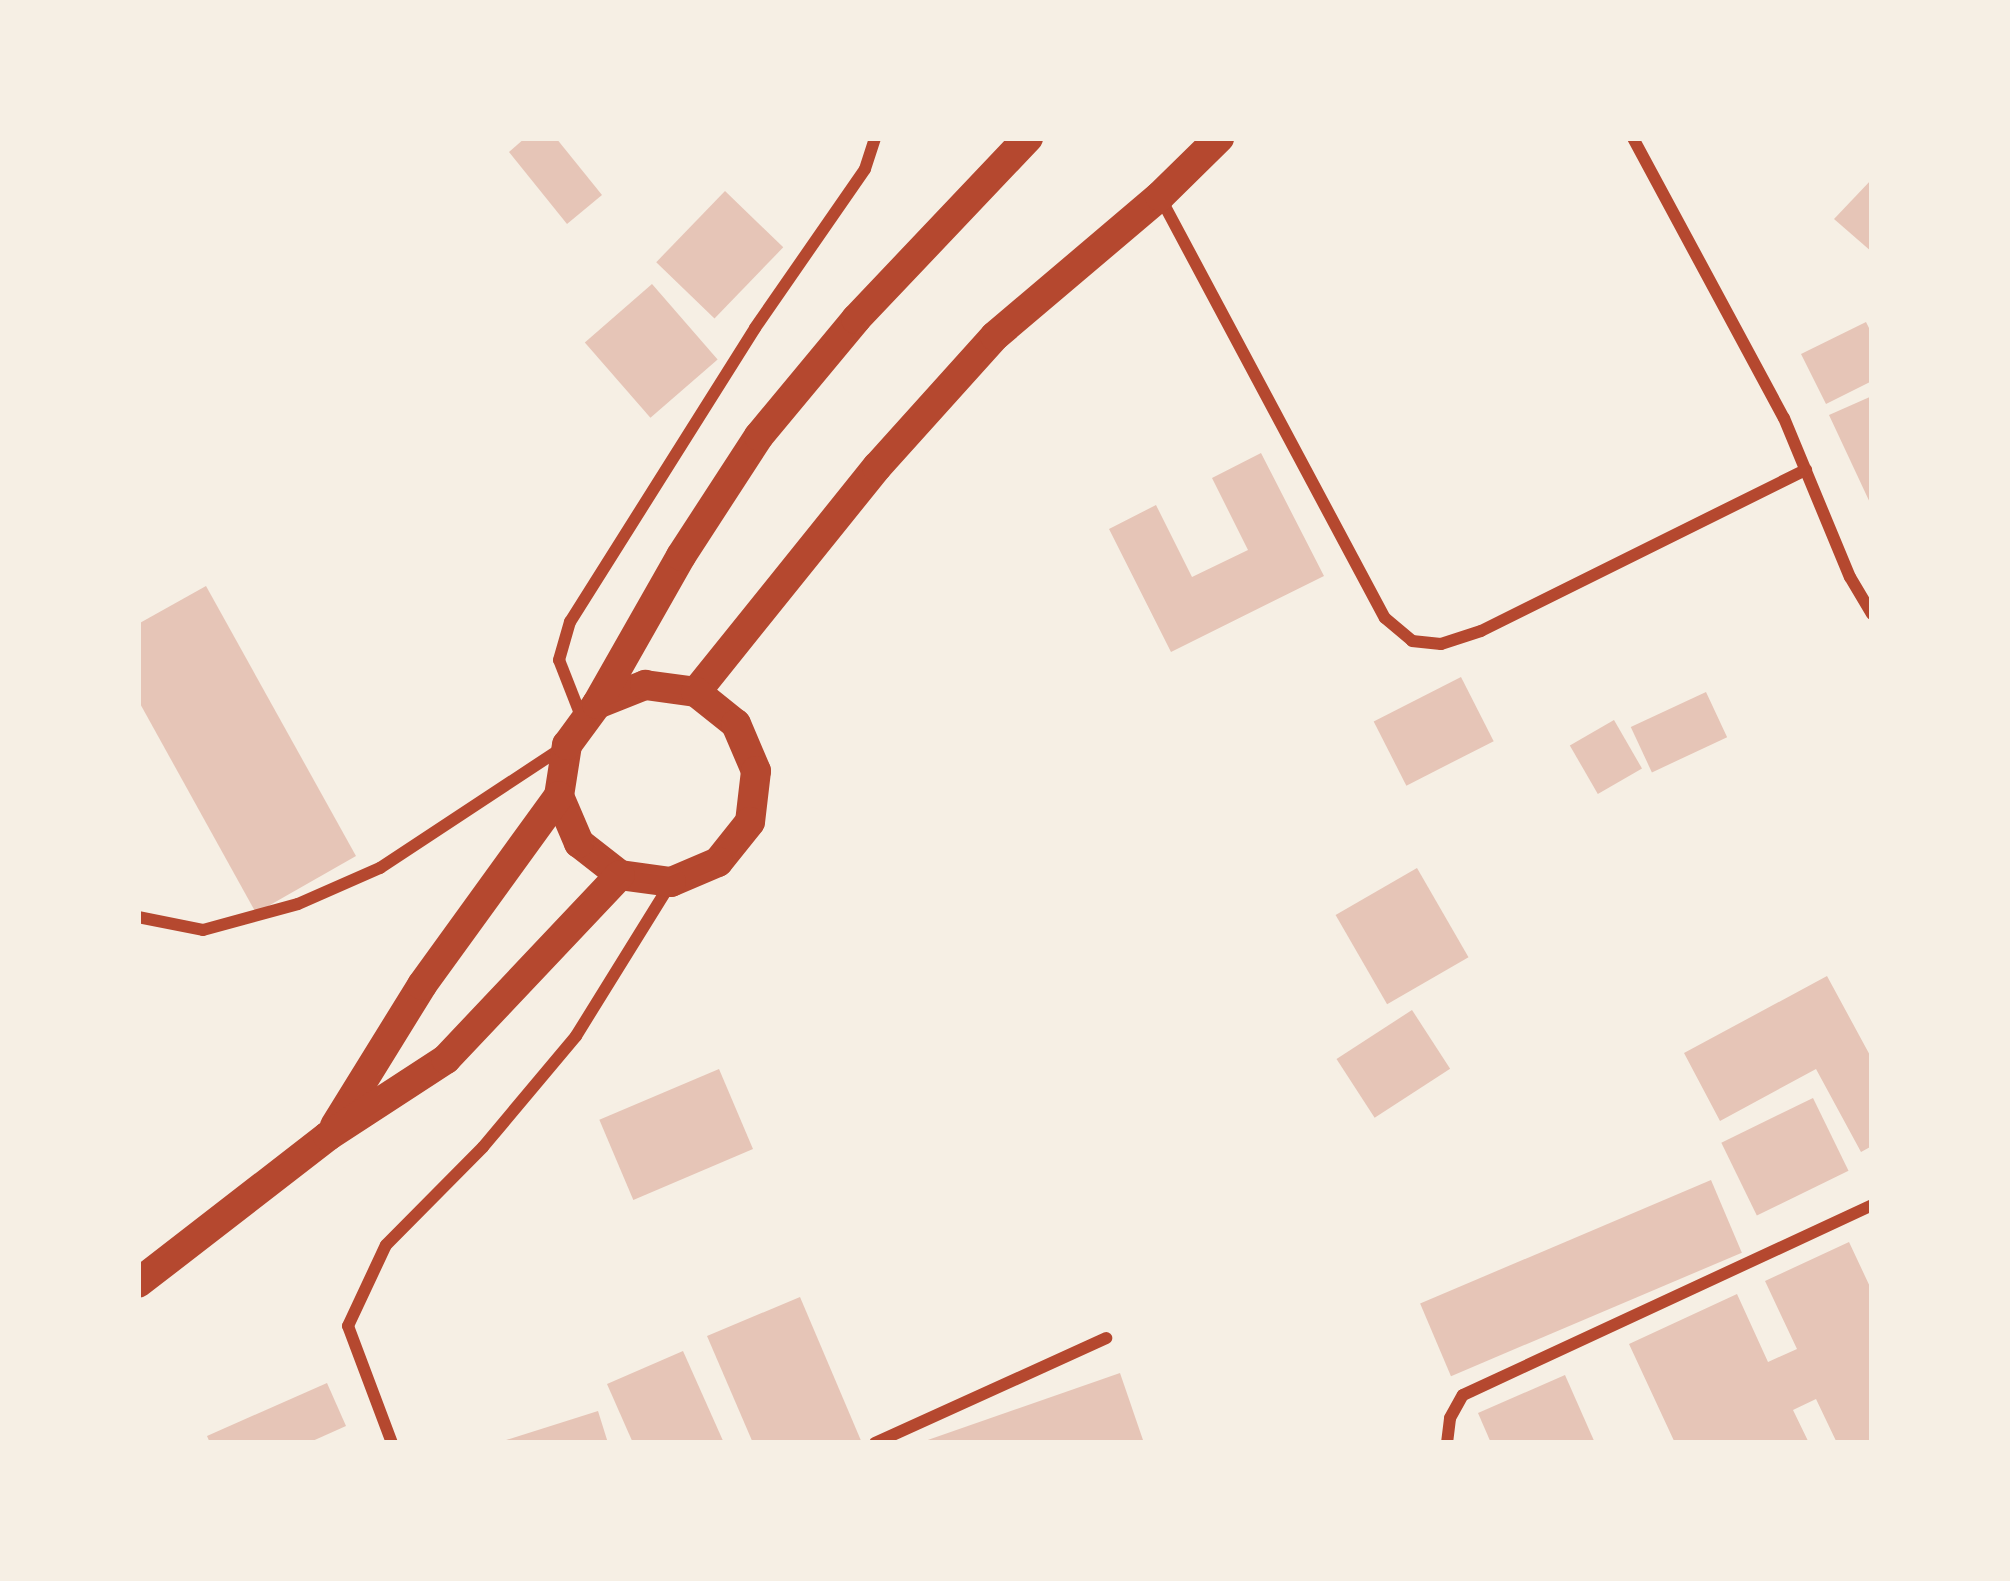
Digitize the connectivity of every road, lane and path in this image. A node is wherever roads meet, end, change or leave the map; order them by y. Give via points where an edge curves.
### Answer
1 (875, 138) edge
2 (1028, 138) edge
3 (1219, 138) edge
4 (1633, 138) edge
5 (1160, 196) junction
6 (1806, 470) junction
7 (1872, 614) edge
8 (696, 692) junction
9 (582, 724) junction
10 (560, 796) junction
11 (620, 875) junction
12 (671, 882) junction
13 (138, 917) edge
14 (328, 1136) junction
15 (1872, 1205) edge
16 (141, 1281) edge
17 (1106, 1337) dead end
18 (392, 1443) edge
19 (875, 1443) edge
20 (1447, 1443) edge

1 - 9 street via 865,169 570,622 559,660
2 - 9 main road via 856,319 759,436
3 - 5 main road
4 - 6 street
5 - 6 street via 1384,618 1412,640 1441,644 1481,632
5 - 8 main road via 995,337
6 - 7 street
8 - 9 main road via 645,685
8 - 12 main road via 736,724 750,755 750,822 718,862
9 - 10 main road
9 - 13 street via 380,868 298,904 203,930
10 - 11 main road via 579,843
10 - 14 main road via 422,986
11 - 12 main road
11 - 14 main road via 446,1060
12 - 18 street via 576,1036 483,1148 386,1245 349,1325
14 - 16 main road
15 - 20 street via 1463,1395
17 - 19 street

